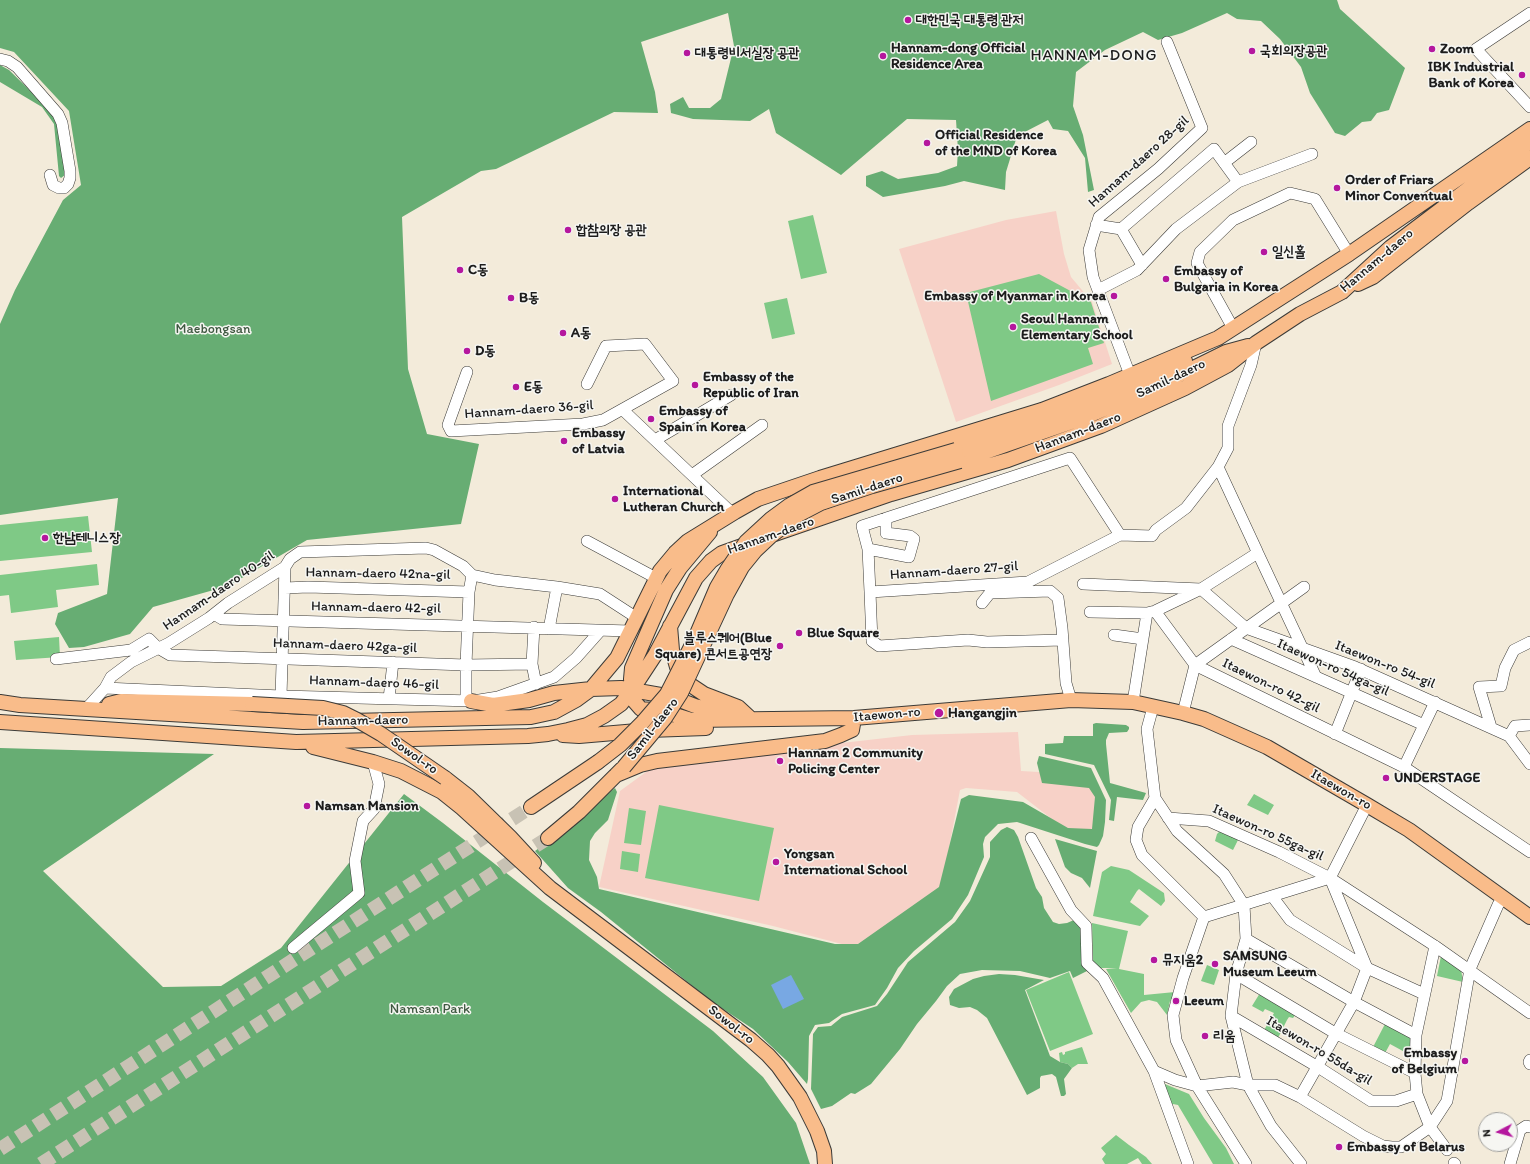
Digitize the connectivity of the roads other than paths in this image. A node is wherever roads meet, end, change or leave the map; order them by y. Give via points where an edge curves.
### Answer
1 (1530, 13) edge
2 (1167, 42) dead end
3 (0, 59) edge
4 (1530, 107) edge
5 (1530, 119) edge
6 (1530, 129) edge
7 (1251, 142) dead end
8 (1530, 142) edge
9 (1312, 154) dead end
10 (1530, 158) edge
11 (1224, 163) junction
12 (1462, 174) junction
13 (50, 175) dead end
14 (1238, 182) junction
15 (1096, 225) junction
16 (1121, 230) junction
17 (1349, 254) junction
18 (1142, 265) junction
19 (1098, 290) junction
20 (1342, 292) junction
21 (1233, 328) junction
22 (1218, 338) junction
23 (1256, 343) junction
24 (467, 372) dead end
25 (1130, 375) junction
26 (586, 384) dead end
27 (731, 395) dead end
28 (623, 410) junction
29 (762, 425) dead end
30 (655, 440) junction
31 (958, 455) junction
32 (1218, 467) junction
33 (692, 475) junction
34 (1237, 508) junction
35 (732, 513) junction
36 (886, 518) junction
37 (718, 522) junction
38 (1120, 535) junction
39 (587, 541) dead end
40 (868, 550) junction
41 (285, 566) junction
42 (472, 574) junction
43 (656, 578) junction
44 (1083, 584) dead end
45 (556, 587) junction
46 (1304, 587) dead end
47 (285, 588) junction
48 (1201, 589) junction
49 (469, 592) junction
50 (870, 592) junction
51 (982, 603) dead end
52 (1281, 603) junction
53 (1090, 612) dead end
54 (1151, 612) junction
55 (214, 614) junction
56 (637, 618) junction
57 (284, 621) junction
58 (670, 625) junction
59 (468, 626) junction
60 (534, 627) junction
61 (1246, 628) junction
62 (550, 629) junction
63 (600, 630) junction
64 (630, 631) junction
65 (1114, 635) dead end
66 (1230, 639) junction
67 (1063, 640) junction
68 (1143, 640) junction
69 (1530, 642) edge
70 (158, 648) junction
71 (1302, 648) junction
72 (282, 658) junction
73 (56, 660) dead end
74 (393, 662) junction
75 (532, 664) junction
76 (466, 665) junction
77 (1195, 665) junction
78 (1361, 669) junction
79 (1316, 677) junction
80 (536, 684) junction
81 (105, 688) junction
82 (591, 689) junction
83 (632, 690) junction
84 (1352, 693) junction
85 (281, 696) junction
86 (389, 699) junction
87 (1071, 700) junction
88 (469, 701) junction
89 (0, 702) edge
90 (1133, 702) junction
91 (1435, 702) junction
92 (695, 706) junction
93 (1153, 707) junction
94 (87, 709) junction
95 (1183, 713) junction
96 (854, 718) junction
97 (751, 719) junction
98 (691, 720) junction
99 (0, 722) edge
100 (1424, 725) junction
101 (1530, 726) edge
102 (1491, 727) junction
103 (548, 734) junction
104 (1335, 734) junction
105 (1509, 736) junction
106 (296, 742) junction
107 (373, 762) junction
108 (1530, 764) edge
109 (1404, 768) junction
110 (620, 771) junction
111 (1155, 798) junction
112 (1367, 805) junction
113 (531, 807) tunnel mouth
114 (1168, 818) junction
115 (548, 838) tunnel mouth
116 (1031, 838) dead end
117 (1530, 852) edge
118 (1330, 878) junction
119 (1272, 896) junction
120 (1503, 897) junction
121 (1244, 905) junction
122 (1204, 917) junction
123 (1530, 917) edge
124 (593, 921) junction
125 (1246, 939) junction
126 (1435, 946) junction
127 (293, 948) dead end
128 (1367, 968) junction
129 (1470, 969) junction
130 (1236, 974) junction
131 (1424, 994) junction
132 (1354, 1002) junction
133 (1530, 1012) edge
134 (1231, 1016) junction
135 (1336, 1033) junction
136 (1416, 1035) junction
137 (1530, 1060) edge
138 (1530, 1064) edge
139 (1318, 1067) junction
140 (1154, 1071) junction
141 (1415, 1073) junction
142 (1197, 1086) junction
143 (1248, 1086) junction
144 (1417, 1094) junction
145 (1300, 1097) junction
146 (1430, 1127) junction
147 (1530, 1127) edge
148 (1447, 1150) dead end
149 (825, 1164) edge
150 (1188, 1164) edge
151 (1246, 1164) edge
152 (1301, 1164) edge
153 (1510, 1164) edge

1 - 4 street via 1476,49
2 - 15 street, Hannam-daero 28-gil via 1202,128 1158,170 1099,217
3 - 13 street via 17,67 58,114 62,123 70,178 64,188 59,188 53,185
5 - 12 main road
6 - 12 main road, Hannam-daero
7 - 11 street
8 - 20 main road, Hannam-daero via 1391,247
9 - 14 street
10 - 20 main road via 1373,277
11 - 14 street
11 - 16 street via 1214,149
12 - 17 main road, Hannam-daero
14 - 18 street via 1176,230
15 - 16 street
15 - 19 street, Hannam-daero 28-gil via 1089,250 1093,277
16 - 18 street
17 - 21 main road, Hannam-daero
17 - 21 street, Hannam-daero via 1316,199 1290,194 1233,220 1200,252 1197,263
18 - 19 street
19 - 25 street, Hannam-daero 28-gil
20 - 23 main road, Hannam-daero via 1300,314
21 - 22 main road, Hannam-daero
22 - 25 main road, Hannam-daero
22 - 31 main road, Samil-daero via 1185,361 1144,381
23 - 31 main road, Samil-daero via 1226,352 1151,389 1083,418
23 - 32 street, Hannam-daero 27-gil via 1251,365 1228,426 1228,448
23 - 58 main road, Hannam-daero via 1228,365 1185,388 1101,426 1008,460 891,494 722,553 696,578
24 - 28 street, Hannam-daero 36-gil via 448,425 451,431 582,424 603,420
25 - 35 main road, Hannam-daero via 1042,410 758,498
26 - 28 street, Hannam-daero 36-gil via 606,346 645,344 673,381
27 - 30 street
28 - 30 street
29 - 33 street
30 - 33 street
31 - 110 main road, Samil-daero, bridge via 821,503 771,536 755,551 738,574 681,693 665,718
31 - 113 main road, Samil-daero, bridge via 813,492 771,519 746,542 727,570 667,694 620,745
32 - 34 street
32 - 38 street, Hannam-daero 27-gil via 1186,508 1156,530 1152,536
33 - 35 street
34 - 48 street via 1257,551 1256,554
34 - 52 street
35 - 37 main road, Hannam-daero
36 - 38 street, Hannam-daero 27-gil via 1070,458
36 - 40 street, Hannam-daero 27-gil via 862,526
36 - 40 street, Hannam-daero 27-gil via 886,533 910,536 914,539 909,557
37 - 43 main road, Hannam-daero via 688,541
37 - 83 main road, Hannam-daero via 680,568 666,590 632,668
38 - 50 street, Hannam-daero 27-gil via 1028,582
39 - 43 street
40 - 50 street, Hannam-daero 27-gil
41 - 42 street, Hannam-daero 40-gil via 300,552 426,548 434,550
41 - 47 street
41 - 55 street, Hannam-daero 40-gil
42 - 45 street, Hannam-daero 40-gil via 495,580
42 - 49 street
43 - 56 main road, Hannam-daero
44 - 48 street
45 - 56 street, Hannam-daero 40-gil via 600,594
45 - 62 street
46 - 52 street
47 - 49 street, Hannam-daero 42na-gil
47 - 57 street
48 - 54 street
48 - 61 street
49 - 59 street
50 - 67 street via 872,641 879,646 968,640
51 - 67 street via 990,593 1050,591 1058,598
52 - 61 street
52 - 71 street
53 - 54 street
54 - 68 street
54 - 77 street
55 - 57 street, Hannam-daero 42-gil via 222,619
55 - 70 street, Hannam-daero 40-gil
56 - 64 main road, Hannam-daero
57 - 59 street, Hannam-daero 42-gil
57 - 72 street
58 - 83 main road, Hannam-daero via 655,655
58 - 97 main road via 672,650 683,680 704,694 738,707
59 - 60 street, Hannam-daero 42-gil
59 - 76 street
60 - 62 street, Hannam-daero 42-gil
60 - 75 street
61 - 66 street
61 - 71 street, Itaewon-ro 54-gil
62 - 63 street, Hannam-daero 42-gil
63 - 64 street, Hannam-daero 42-gil
63 - 80 street, Hannam-daero 46-gil via 576,658 554,677
64 - 82 main road, Hannam-daero via 617,658
65 - 68 street
66 - 77 street
66 - 79 street, Itaewon-ro 54ga-gil
67 - 87 street via 1066,683
68 - 90 street
69 - 102 street via 1514,650 1505,668 1501,686 1479,687
70 - 72 street, Hannam-daero 42ga-gil via 170,654
70 - 73 street, Hannam-daero 42ga-gil via 149,639 131,650
70 - 81 street, Hannam-daero 40-gil via 131,662 111,677
71 - 78 street, Itaewon-ro 54-gil
71 - 79 street
72 - 74 street, Hannam-daero 42ga-gil
72 - 85 street
74 - 76 street, Hannam-daero 42ga-gil
74 - 86 street
75 - 76 street, Hannam-daero 42ga-gil
75 - 80 street
76 - 88 street
77 - 95 street
77 - 104 street, Itaewon-ro 42-gil
78 - 84 street
78 - 91 street, Itaewon-ro 54-gil
79 - 84 street, Itaewon-ro 54ga-gil
80 - 88 street, Hannam-daero 46-gil via 498,697
81 - 85 street, Hannam-daero 46-gil
81 - 94 street, Hannam-daero 40-gil
82 - 83 main road, Itaewon-ro
82 - 88 main road, Itaewon-ro via 554,693 529,700 493,705
82 - 94 main road, Hannam-daero via 554,712 531,717 303,722
83 - 92 main road, Itaewon-ro via 672,697
83 - 98 main road, Itaewon-ro via 634,700 641,709 662,711
83 - 103 main road, Hannam-daero via 621,704 592,722
84 - 100 street, Itaewon-ro 54ga-gil
84 - 104 street
85 - 86 street, Hannam-daero 46-gil
86 - 88 street, Hannam-daero 46-gil
87 - 90 main road, Itaewon-ro
87 - 96 main road, Itaewon-ro
89 - 94 main road, Hannam-daero
90 - 93 main road, Itaewon-ro
91 - 100 street
91 - 102 street, Itaewon-ro 54-gil
92 - 97 main road, Itaewon-ro
92 - 98 main road via 690,709
93 - 95 main road, Itaewon-ro
93 - 111 street via 1147,729
94 - 124 main road, Sowol-ro, bridge via 121,702 252,704 323,708 343,713 381,734 445,778 473,801
95 - 112 main road, Itaewon-ro via 1204,719 1267,747
96 - 97 main road, Itaewon-ro
96 - 110 main road via 852,730 825,741 657,761
97 - 98 main road, Itaewon-ro
97 - 103 main road, Itaewon-ro via 715,728 579,736
99 - 106 main road, Hannam-daero
100 - 109 street
101 - 105 street via 1515,726
102 - 105 street, Itaewon-ro 54-gil
103 - 106 main road, Hannam-daero
104 - 109 street, Itaewon-ro 42-gil
105 - 108 street, Itaewon-ro 54-gil
106 - 107 main road, Sowol-ro
107 - 124 main road, Sowol-ro via 401,771 442,792 550,888
107 - 127 street via 379,784 374,809 363,821 356,861 359,893
109 - 117 street, Itaewon-ro 42-gil
110 - 115 main road, Samil-daero via 579,812
111 - 114 street
111 - 122 street via 1138,827 1136,840 1142,855
112 - 118 street
112 - 120 main road, Itaewon-ro via 1409,830
114 - 118 street, Itaewon-ro 55ga-gil via 1209,821
114 - 121 street via 1177,831 1224,874
116 - 140 street via 1072,910 1086,926 1087,963 1104,978
118 - 119 street, Itaewon-ro 55ga-gil
118 - 126 street, Itaewon-ro 55ga-gil
118 - 128 street
119 - 121 street, Itaewon-ro 55ga-gil
119 - 128 street via 1290,920
120 - 123 main road, Itaewon-ro
120 - 129 street
121 - 122 street, Itaewon-ro 55ga-gil
121 - 125 street
122 - 142 street via 1173,1015 1176,1040
124 - 149 main road, Sowol-ro via 768,1055 790,1082 810,1114 818,1131
125 - 130 street
125 - 132 street
126 - 129 street, Itaewon-ro 55ga-gil
126 - 131 street
128 - 131 street
128 - 132 street
129 - 133 street
129 - 146 street via 1447,1102
130 - 134 street
130 - 135 street
131 - 136 street
132 - 135 street
132 - 136 street
134 - 139 street, Itaewon-ro 55da-gil
134 - 143 street
135 - 139 street
135 - 141 street
136 - 141 street
137 - 138 street
139 - 144 street, Itaewon-ro 55da-gil via 1371,1101 1396,1101
139 - 145 street
140 - 142 street
140 - 150 street
141 - 144 street
142 - 143 street via 1233,1082
142 - 151 street
143 - 145 street via 1275,1085
143 - 152 street via 1271,1126
144 - 146 street
145 - 146 street via 1383,1146 1401,1147
146 - 148 street
147 - 153 street via 1526,1126 1520,1130

